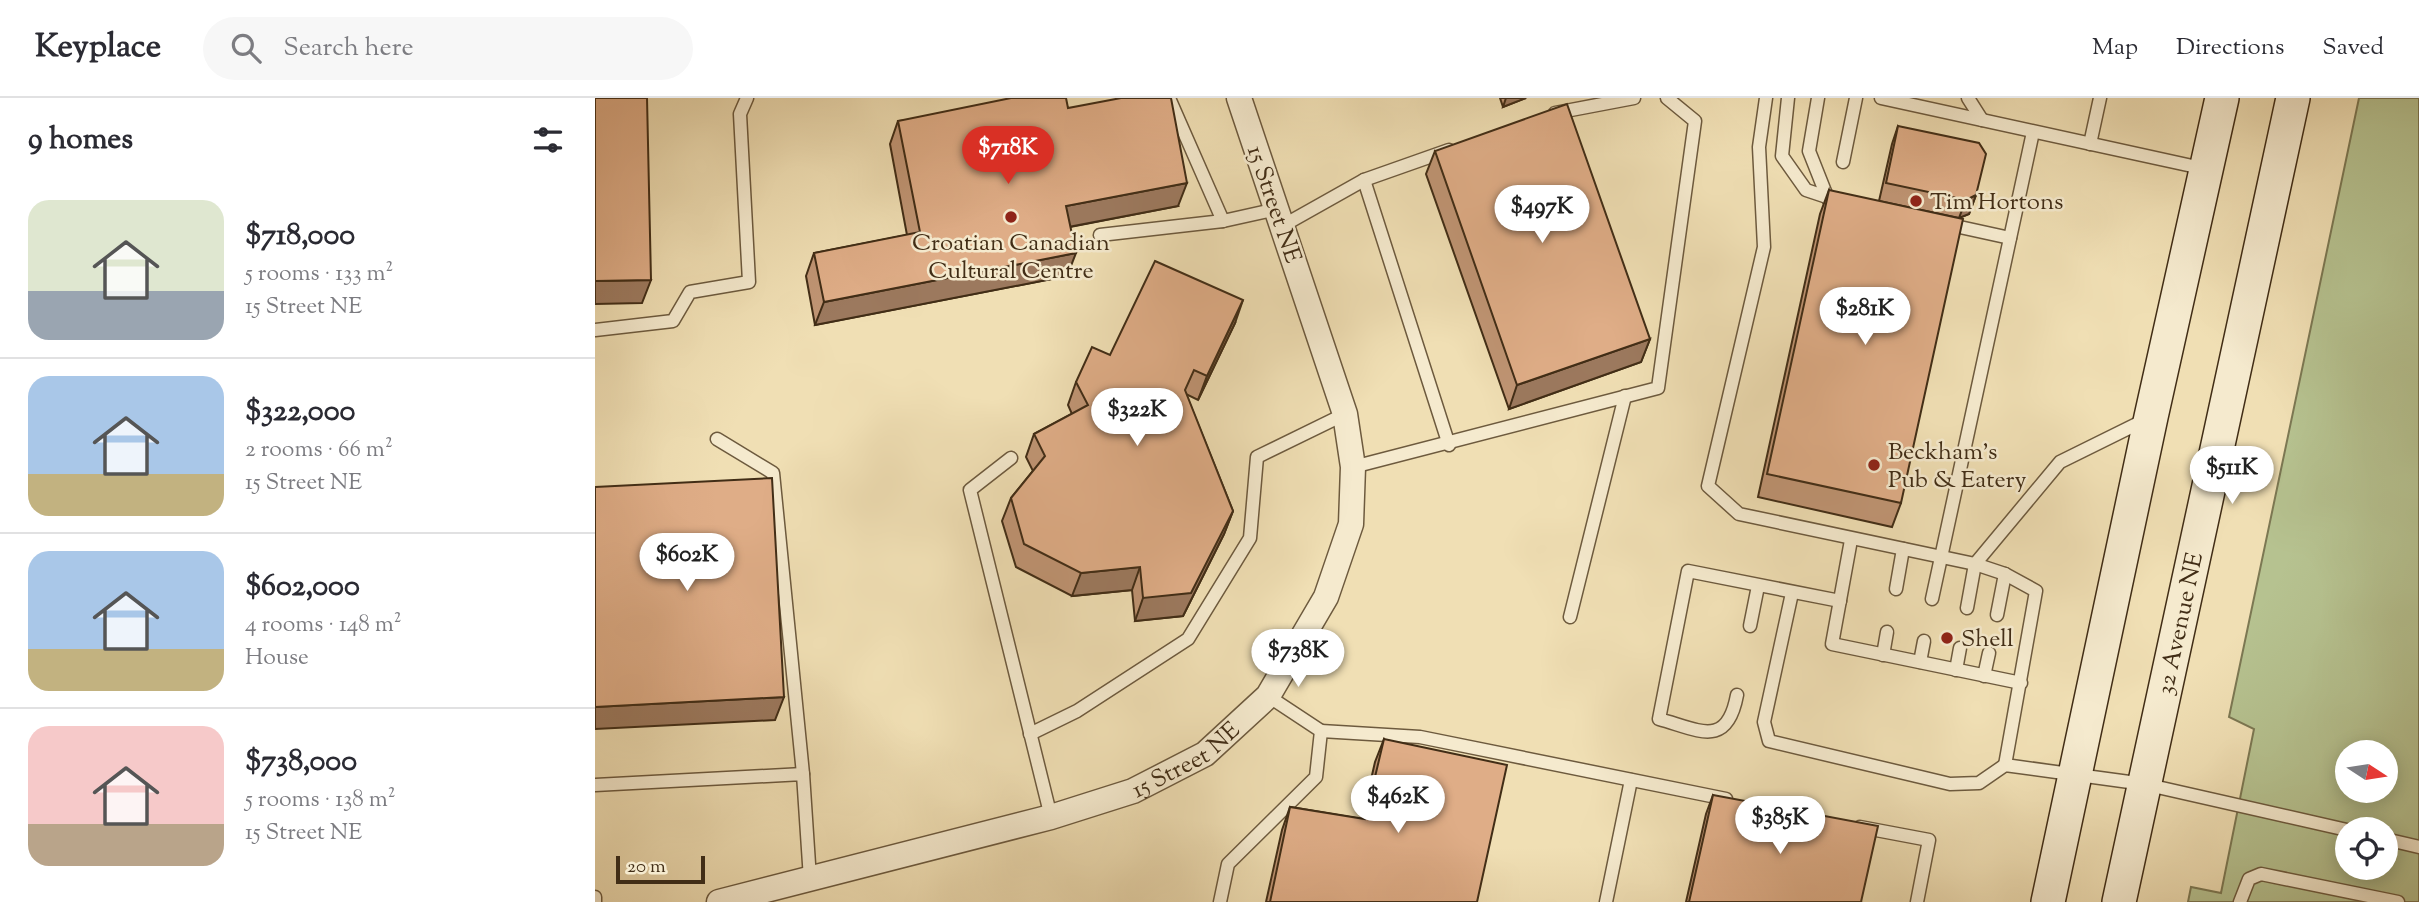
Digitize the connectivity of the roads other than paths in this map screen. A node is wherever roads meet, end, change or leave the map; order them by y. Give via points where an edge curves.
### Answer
1 (747, 98) edge
2 (1169, 98) edge
3 (1239, 98) edge
4 (1634, 98) edge
5 (1667, 98) edge
6 (1766, 98) edge
7 (1788, 98) edge
8 (1818, 98) edge
9 (1856, 98) edge
10 (1881, 98) edge
11 (1968, 98) edge
12 (2100, 98) edge
13 (2222, 98) edge
14 (2293, 98) edge
15 (1537, 118) edge
16 (1982, 120) junction
17 (2033, 132) junction
18 (2090, 144) junction
19 (1462, 145) edge
20 (1843, 162) dead end
21 (2207, 169) junction
22 (1364, 180) junction
23 (1828, 199) junction
24 (1854, 204) edge
25 (1280, 217) junction
26 (1223, 221) junction
27 (1932, 221) edge
28 (1100, 235) dead end
29 (2010, 238) junction
30 (595, 330) edge
31 (1625, 396) junction
32 (1345, 414) junction
33 (2151, 417) junction
34 (717, 439) dead end
35 (1449, 444) junction
36 (1011, 458) dead end
37 (1353, 467) junction
38 (1851, 540) junction
39 (1903, 549) junction
40 (1941, 555) junction
41 (1975, 564) junction
42 (2005, 574) junction
43 (1758, 586) junction
44 (1896, 590) dead end
45 (1792, 593) junction
46 (1932, 598) dead end
47 (1840, 601) junction
48 (1967, 608) dead end
49 (1997, 615) dead end
50 (1570, 617) dead end
51 (1750, 626) dead end
52 (1887, 632) dead end
53 (1924, 641) dead end
54 (1959, 648) dead end
55 (1989, 653) dead end
56 (1883, 655) junction
57 (1920, 662) junction
58 (1956, 670) junction
59 (1984, 676) junction
60 (2021, 683) junction
61 (1737, 695) dead end
62 (1268, 696) junction
63 (1321, 731) junction
64 (1030, 734) junction
65 (2005, 765) junction
66 (2075, 774) junction
67 (803, 775) junction
68 (1631, 780) junction
69 (2144, 784) junction
70 (595, 785) edge
71 (1739, 802) edge
72 (1051, 817) junction
73 (1848, 824) edge
74 (2335, 827) edge
75 (2398, 842) edge
76 (2419, 847) edge
77 (810, 879) junction
78 (719, 902) edge
79 (1220, 902) edge
80 (1606, 902) edge
81 (1917, 902) edge
82 (2049, 902) edge
83 (2119, 902) edge
84 (2240, 902) edge
85 (2398, 902) edge

1 - 30 lane via 740,114 749,282 690,292 673,321
2 - 26 lane
3 - 25 street, 15 Street NE
4 - 15 lane
5 - 31 lane via 1695,121 1658,387
6 - 38 lane via 1759,147 1764,247 1707,486 1739,514
7 - 23 lane via 1782,156 1806,190
8 - 23 lane via 1809,151
9 - 20 lane
10 - 16 lane
11 - 16 lane
12 - 18 lane
13 - 21 main road
14 - 69 main road, 32 Avenue NE
16 - 17 lane
17 - 18 lane
17 - 29 lane
18 - 21 lane
19 - 22 lane
21 - 33 main road
22 - 25 lane
22 - 35 lane
23 - 24 lane
25 - 26 lane
25 - 32 street, 15 Street NE
26 - 28 lane
27 - 29 lane
29 - 40 lane
31 - 35 lane
31 - 50 lane
32 - 37 street, 15 Street NE
32 - 64 lane via 1257,457 1249,538 1188,639 1077,711
33 - 41 lane via 2060,462
33 - 66 main road
34 - 67 lane via 773,473
35 - 37 lane
36 - 64 lane via 970,490
37 - 62 street, 15 Street NE via 1351,524 1327,597
38 - 39 lane
38 - 47 lane
39 - 40 lane
39 - 44 lane
40 - 41 lane
40 - 46 lane
41 - 42 lane
41 - 48 lane
42 - 49 lane
42 - 60 lane via 2036,591
43 - 45 lane
43 - 51 lane
43 - 61 lane via 1688,571 1659,719 1707,733 1727,725
45 - 47 lane
45 - 65 lane via 1764,722 1769,741 1950,784 1979,783
47 - 56 lane via 1832,644
52 - 56 lane
53 - 57 lane
54 - 58 lane
55 - 59 lane
56 - 57 lane
57 - 58 lane
58 - 59 lane
59 - 60 lane
60 - 65 lane
62 - 63 lane
62 - 72 street, 15 Street NE via 1205,754 1133,790
63 - 68 lane via 1420,737
63 - 79 lane via 1316,777 1228,864
64 - 72 lane
65 - 66 lane
66 - 69 lane
66 - 82 main road
67 - 70 lane
67 - 77 lane
68 - 71 lane
68 - 80 lane
69 - 74 lane
69 - 83 main road, 32 Avenue NE
72 - 77 street, 15 Street NE
73 - 81 lane via 1929,840
75 - 76 lane
77 - 78 street, 15 Street NE
84 - 85 lane via 2249,879 2261,874

